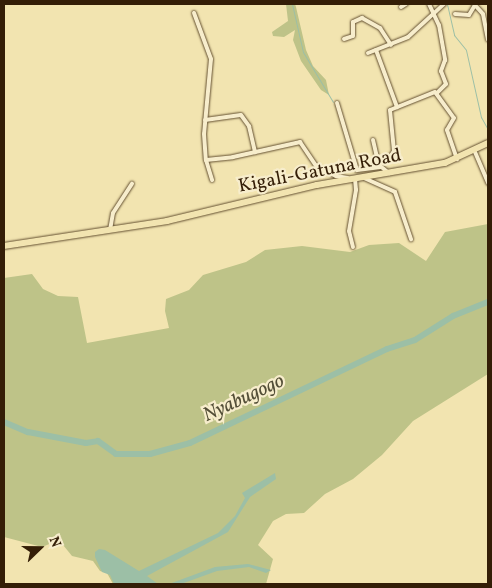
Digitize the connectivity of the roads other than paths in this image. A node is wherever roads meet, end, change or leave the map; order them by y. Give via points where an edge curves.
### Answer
1 (406, 4) edge
2 (429, 4) edge
3 (444, 4) edge
4 (474, 4) edge
5 (401, 7) dead end
6 (194, 13) dead end
7 (455, 14) dead end
8 (435, 15) junction
9 (487, 31) edge
10 (344, 39) dead end
11 (488, 40) edge
12 (391, 45) junction
13 (376, 50) junction
14 (368, 53) dead end
15 (437, 93) junction
16 (336, 103) dead end
17 (398, 107) junction
18 (205, 120) junction
19 (373, 140) dead end
20 (488, 143) edge
21 (255, 152) junction
22 (475, 152) junction
23 (457, 159) junction
24 (206, 160) junction
25 (378, 162) junction
26 (381, 167) junction
27 (389, 173) junction
28 (362, 177) junction
29 (355, 178) junction
30 (212, 180) dead end
31 (488, 183) edge
32 (132, 184) dead end
33 (154, 223) junction
34 (110, 230) junction
35 (411, 239) dead end
36 (353, 247) dead end
37 (4, 248) edge

1 - 5 street
2 - 8 street
3 - 8 street
4 - 7 street via 469,15
4 - 9 street via 483,14
6 - 18 street via 211,59
8 - 12 street via 408,38
8 - 15 street via 445,60 441,71 446,84
9 - 11 street
10 - 12 street via 353,36 353,22 362,18 380,28
12 - 13 street
13 - 14 street
13 - 17 street
15 - 17 street
15 - 23 street via 454,118 447,130
16 - 26 street via 357,170
17 - 25 street via 390,110 393,154
18 - 21 street via 241,114 249,126
18 - 24 street
19 - 25 street
20 - 22 highway, Kigali-Gatuna Road
21 - 24 street
21 - 29 street via 302,142 317,167 336,176
22 - 23 highway, Kigali-Gatuna Road
22 - 31 street
23 - 27 highway, Kigali-Gatuna Road
24 - 30 street
25 - 26 street
26 - 27 street
27 - 28 highway, Kigali-Gatuna Road
28 - 29 highway, Kigali-Gatuna Road
28 - 35 street via 395,192
29 - 33 highway, Kigali-Gatuna Road
29 - 36 street via 349,231
32 - 34 street via 113,213
33 - 34 highway, Kigali-Gatuna Road
33 - 37 highway, Kigali-Gatuna Road
34 - 37 highway, Kigali-Gatuna Road

